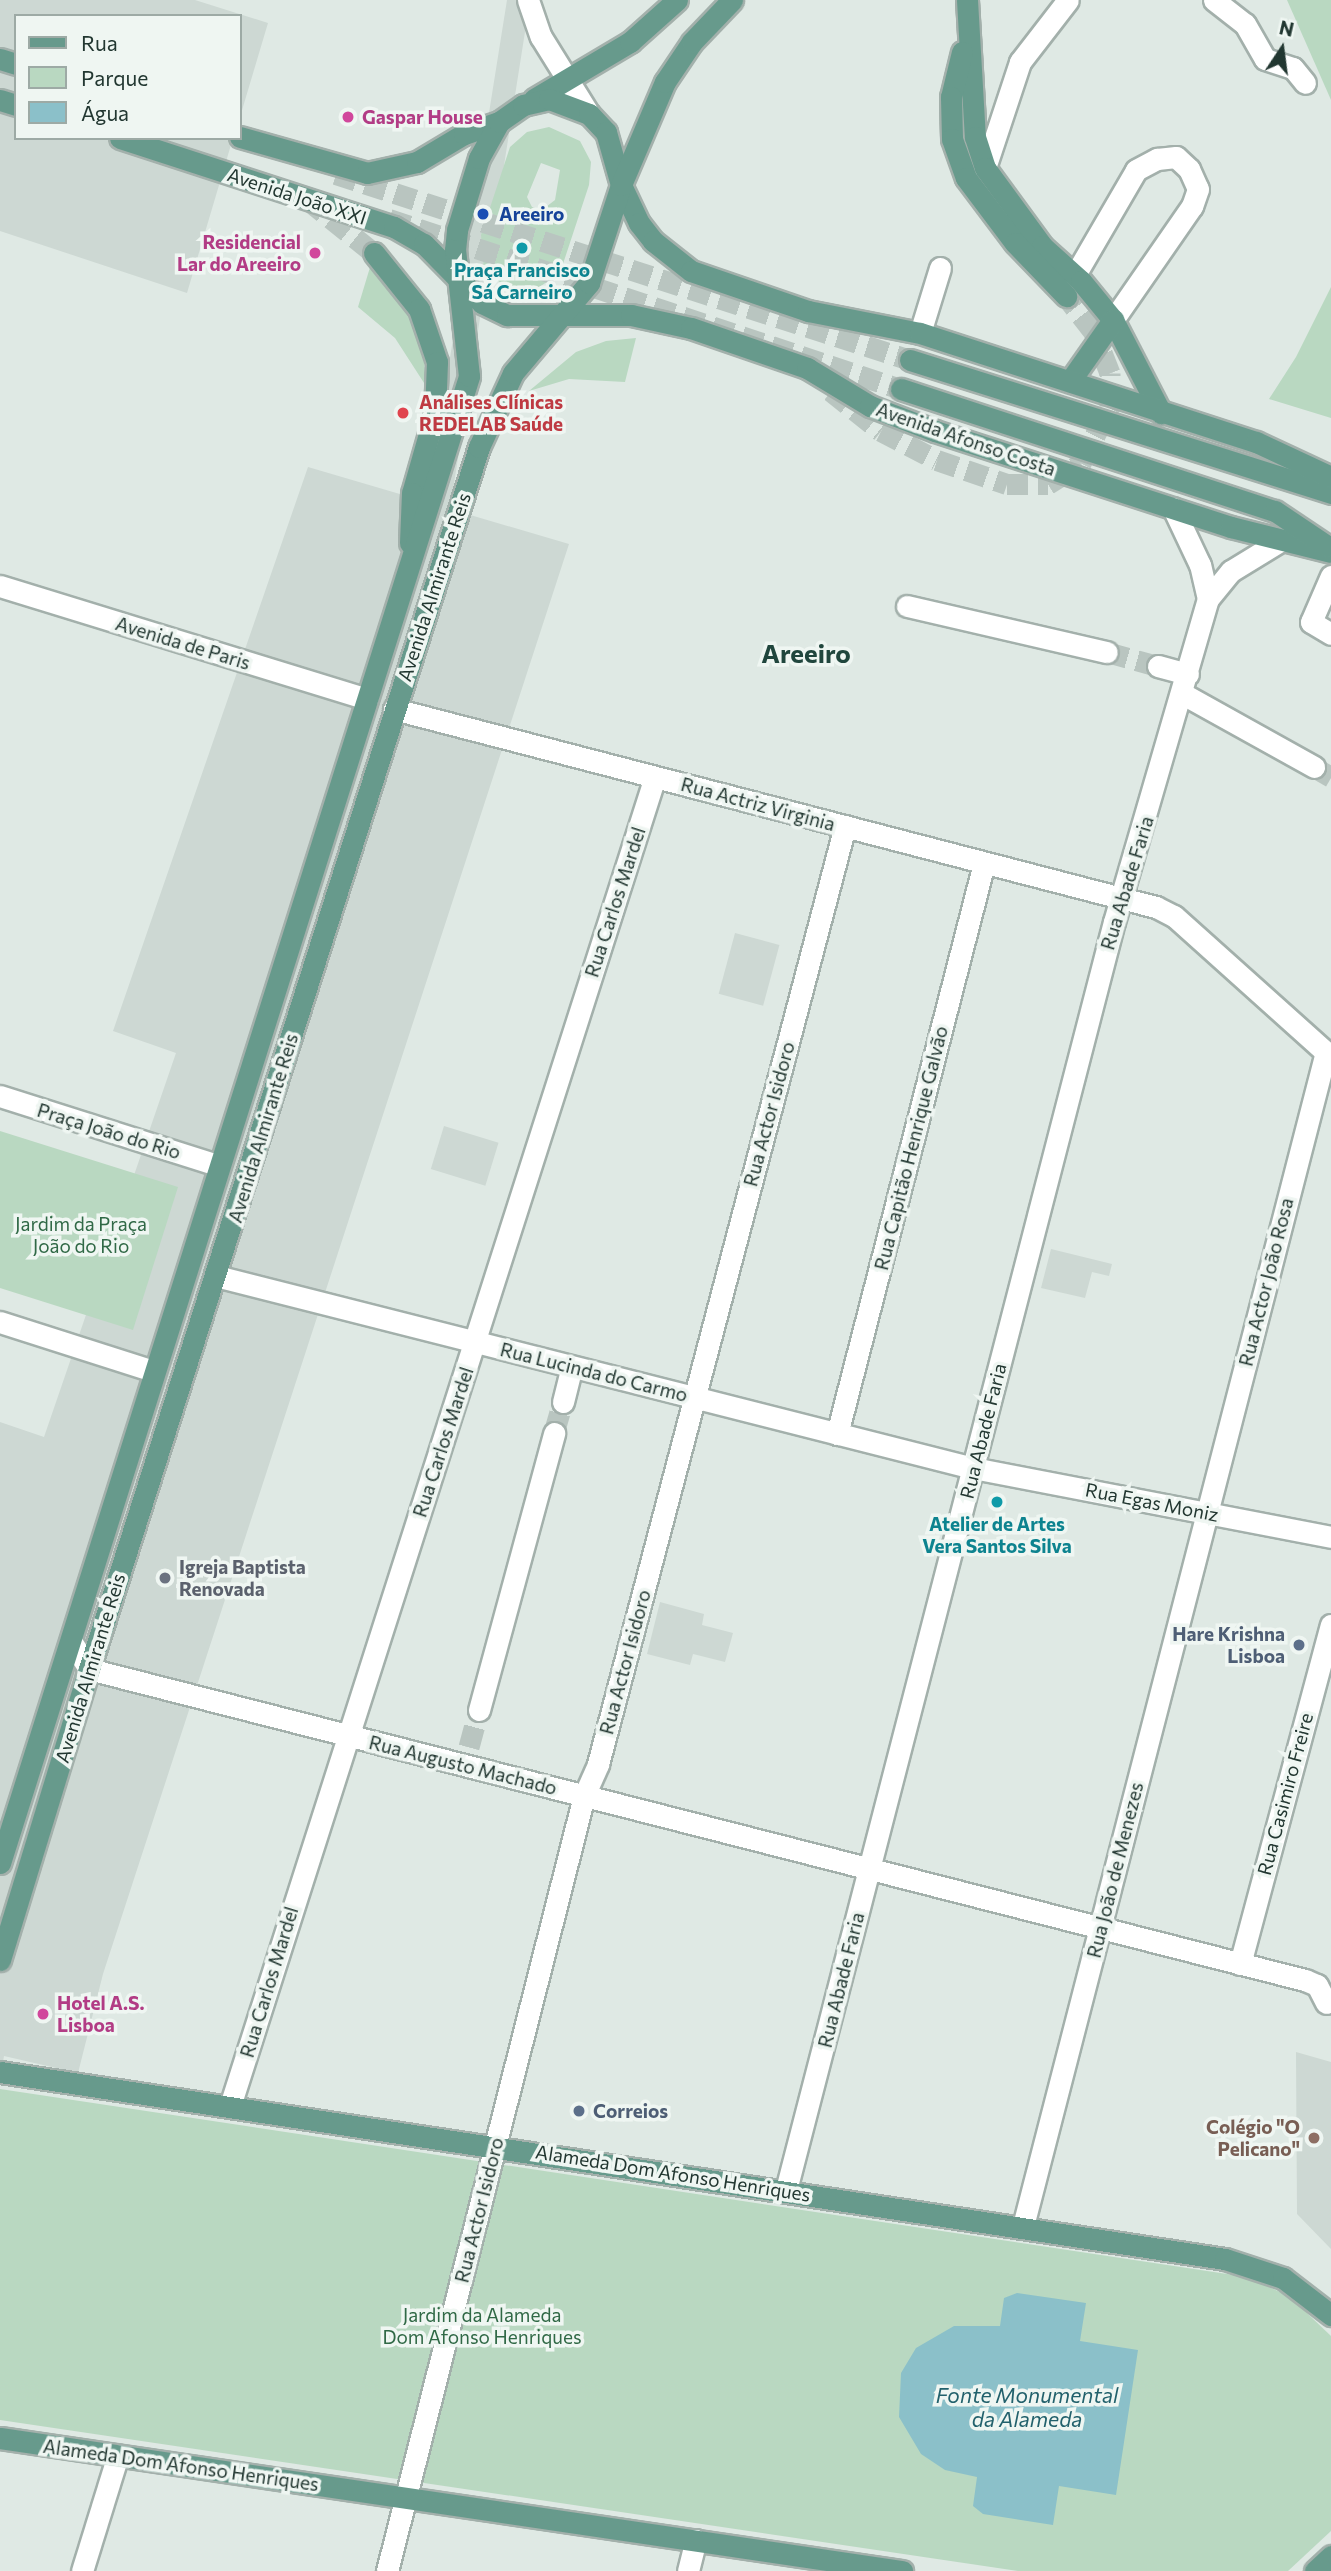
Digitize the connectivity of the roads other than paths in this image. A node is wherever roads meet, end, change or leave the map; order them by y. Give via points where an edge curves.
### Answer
1 (528, 0) edge
2 (677, 0) edge
3 (732, 0) edge
4 (967, 0) edge
5 (1068, 0) edge
6 (1214, 0) edge
7 (965, 36) junction
8 (568, 79) junction
9 (1305, 83) dead end
10 (523, 105) junction
11 (589, 114) junction
12 (499, 122) junction
13 (242, 138) edge
14 (126, 140) edge
15 (985, 168) junction
16 (621, 185) junction
17 (374, 253) tunnel mouth
18 (940, 268) dead end
19 (1075, 275) junction
20 (459, 281) junction
21 (1066, 296) tunnel mouth
22 (565, 315) junction
23 (1113, 320) junction
24 (920, 333) junction
25 (910, 360) tunnel mouth
26 (1070, 382) junction
27 (901, 389) tunnel mouth
28 (1161, 413) junction
29 (1331, 477) edge
30 (1331, 493) edge
31 (1173, 508) junction
32 (1280, 541) junction
33 (1331, 551) edge
34 (411, 561) junction
35 (1331, 576) edge
36 (0, 586) edge
37 (1208, 599) junction
38 (907, 606) dead end
39 (1331, 634) edge
40 (1107, 652) tunnel mouth
41 (1158, 666) tunnel mouth
42 (1186, 684) junction
43 (367, 699) junction
44 (394, 709) junction
45 (1314, 767) tunnel mouth
46 (654, 777) junction
47 (845, 826) junction
48 (984, 863) junction
49 (1121, 898) junction
50 (1328, 1054) edge
51 (0, 1096) edge
52 (218, 1165) junction
53 (186, 1268) junction
54 (216, 1276) junction
55 (0, 1322) edge
56 (476, 1343) junction
57 (572, 1367) junction
58 (154, 1371) junction
59 (694, 1397) junction
60 (563, 1402) tunnel mouth
61 (554, 1433) tunnel mouth
62 (837, 1434) junction
63 (973, 1468) junction
64 (1207, 1513) junction
65 (1331, 1537) edge
66 (1331, 1625) edge
67 (71, 1641) junction
68 (89, 1669) junction
69 (480, 1710) tunnel mouth
70 (346, 1735) junction
71 (584, 1796) junction
72 (0, 1863) edge
73 (869, 1869) junction
74 (1101, 1928) junction
75 (0, 1960) edge
76 (1240, 1964) junction
77 (1322, 1994) dead end
78 (0, 2072) edge
79 (230, 2106) junction
80 (495, 2147) junction
81 (786, 2190) junction
82 (1023, 2226) junction
83 (1331, 2315) edge
84 (0, 2438) edge
85 (118, 2455) junction
86 (405, 2498) junction
87 (696, 2540) junction
88 (1331, 2556) edge
89 (82, 2571) edge
90 (387, 2571) edge
91 (688, 2571) edge
92 (902, 2571) edge
93 (1315, 2571) edge

1 - 8 street via 541,37
2 - 8 main road via 630,42
3 - 16 main road via 692,42 665,82
4 - 7 main road
5 - 15 street via 1020,62
6 - 9 street via 1245,24 1265,59 1293,68
7 - 15 main road via 975,136
7 - 21 main road via 951,97 952,139 966,178 1015,243
8 - 10 main road
8 - 11 street
10 - 11 main road via 561,101
10 - 12 main road
11 - 16 main road via 606,132
12 - 13 main road, Avenida João XXI via 464,134 417,162 367,173
12 - 20 main road via 479,158 457,230
14 - 20 main road, Avenida João XXI via 394,227 424,244
15 - 19 main road via 1042,246
16 - 22 main road via 589,283
16 - 24 main road via 653,241 691,271 808,311
17 - 34 main road via 419,309 436,362 435,413 409,509
18 - 24 street
19 - 23 main road
19 - 23 street via 1136,170 1157,159 1176,157 1189,169 1198,188 1192,206
20 - 22 main road via 482,303 508,315
20 - 34 main road, Avenida Almirante Reis via 469,376
22 - 31 main road, Avenida Afonso Costa via 652,317 691,328 807,368 870,406 909,421
22 - 44 main road, Avenida Almirante Reis via 521,361 494,410
23 - 26 main road
23 - 28 main road
24 - 26 main road
25 - 30 main road
26 - 28 main road
27 - 33 main road, Avenida Afonso Costa via 1275,511
28 - 29 main road via 1256,442
31 - 32 main road, Avenida Afonso Costa
31 - 37 street, Rua Abade Faria via 1200,565
32 - 33 main road, Avenida Afonso Costa
32 - 37 street, Rua Abade Faria via 1231,572
34 - 43 main road, Avenida Almirante Reis
35 - 39 street via 1311,622
36 - 43 street, Avenida de Paris
37 - 42 street, Rua Abade Faria
38 - 40 street
41 - 42 street
42 - 45 street
42 - 49 street, Rua Abade Faria
43 - 44 main road
43 - 52 main road, Avenida Almirante Reis
44 - 46 street, Rua Actriz Virginia
44 - 54 main road, Avenida Almirante Reis
46 - 47 street, Rua Actriz Virginia
46 - 56 street, Rua Carlos Mardel
47 - 48 street, Rua Actriz Virginia
47 - 59 street, Rua Actor Isidoro
48 - 49 street, Rua Actriz Virginia
48 - 62 street, Rua Capitão Henrique Galvão
49 - 50 street, Rua Actriz Virginia via 1174,916
49 - 63 street, Rua Abade Faria
50 - 64 street, Rua Actor João Rosa
51 - 52 street, Praça João do Rio
52 - 53 main road, Avenida Almirante Reis
53 - 54 main road
53 - 58 main road, Avenida Almirante Reis
54 - 56 street, Rua Lucinda do Carmo
54 - 68 main road, Avenida Almirante Reis
55 - 58 street
56 - 57 street, Rua Lucinda do Carmo
56 - 70 street, Rua Carlos Mardel
57 - 59 street, Rua Lucinda do Carmo
57 - 60 street
58 - 67 main road, Avenida Almirante Reis
59 - 62 street, Rua Lucinda do Carmo
59 - 71 street, Rua Actor Isidoro via 598,1764
61 - 69 street
62 - 63 street, Rua Lucinda do Carmo
63 - 64 street, Rua Egas Moniz
63 - 73 street, Rua Abade Faria
64 - 65 street, Rua Egas Moniz
64 - 74 street, Rua João de Menezes
66 - 76 street, Rua Casimiro Freire
67 - 68 street
67 - 72 main road, Avenida Almirante Reis
68 - 70 street, Rua Augusto Machado
68 - 75 main road, Avenida Almirante Reis
70 - 71 street, Rua Augusto Machado via 467,1756
70 - 79 street, Rua Carlos Mardel
71 - 73 street, Rua Augusto Machado
71 - 80 street, Rua Actor Isidoro
73 - 74 street, Rua Augusto Machado
73 - 81 street, Rua Abade Faria
74 - 76 street, Rua Augusto Machado
74 - 82 street, Rua João de Menezes
76 - 77 street, Rua Augusto Machado
78 - 79 main road, Alameda Dom Afonso Henriques
79 - 80 main road, Alameda Dom Afonso Henriques
80 - 81 main road, Alameda Dom Afonso Henriques
80 - 86 street, Rua Actor Isidoro
81 - 82 main road, Alameda Dom Afonso Henriques
82 - 83 main road, Alameda Dom Afonso Henriques via 1261,2268 1303,2290
84 - 85 main road, Alameda Dom Afonso Henriques
85 - 86 main road, Alameda Dom Afonso Henriques
85 - 89 street
86 - 87 main road, Alameda Dom Afonso Henriques
86 - 90 street, Rua Actor Isidoro
87 - 91 street
87 - 92 main road, Alameda Dom Afonso Henriques
88 - 93 main road

